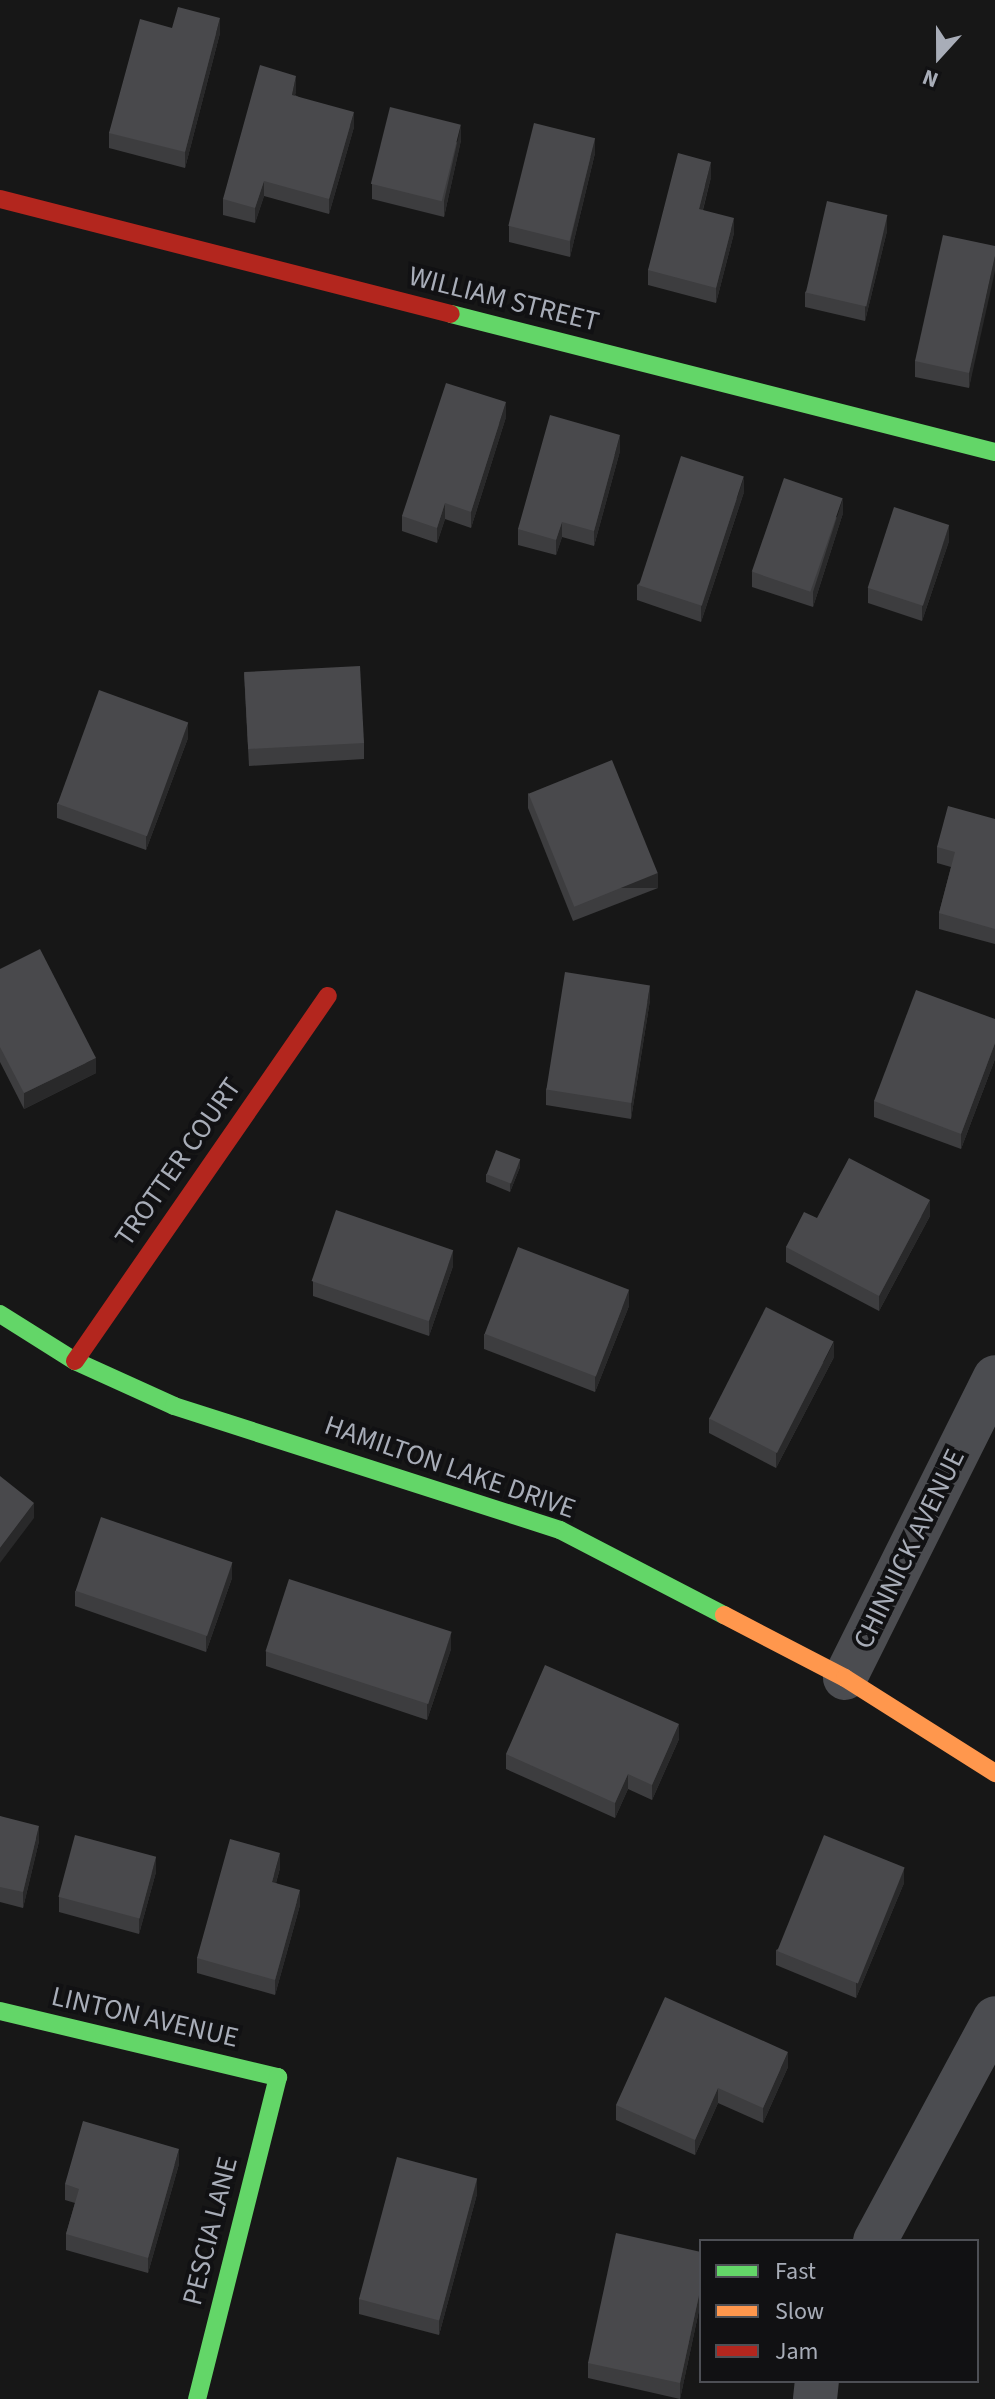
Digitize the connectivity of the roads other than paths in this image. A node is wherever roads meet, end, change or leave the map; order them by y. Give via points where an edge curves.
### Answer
1 (0, 199) edge
2 (995, 452) edge
3 (328, 996) dead end
4 (0, 1314) edge
5 (75, 1361) junction
6 (995, 1377) edge
7 (845, 1678) junction
8 (995, 1773) edge
9 (0, 2011) edge
10 (995, 2018) edge
11 (278, 2077) joint
12 (876, 2239) edge
13 (197, 2399) edge

1 - 2 street, WILLIAM STREET
3 - 5 street, TROTTER COURT
4 - 5 street, HAMILTON LAKE DRIVE
5 - 7 street, HAMILTON LAKE DRIVE via 174,1406 560,1530
6 - 7 street, CHINNICK AVENUE
7 - 8 street, HAMILTON LAKE DRIVE
9 - 11 street, LINTON AVENUE
10 - 12 street
11 - 13 street, PESCIA LANE

